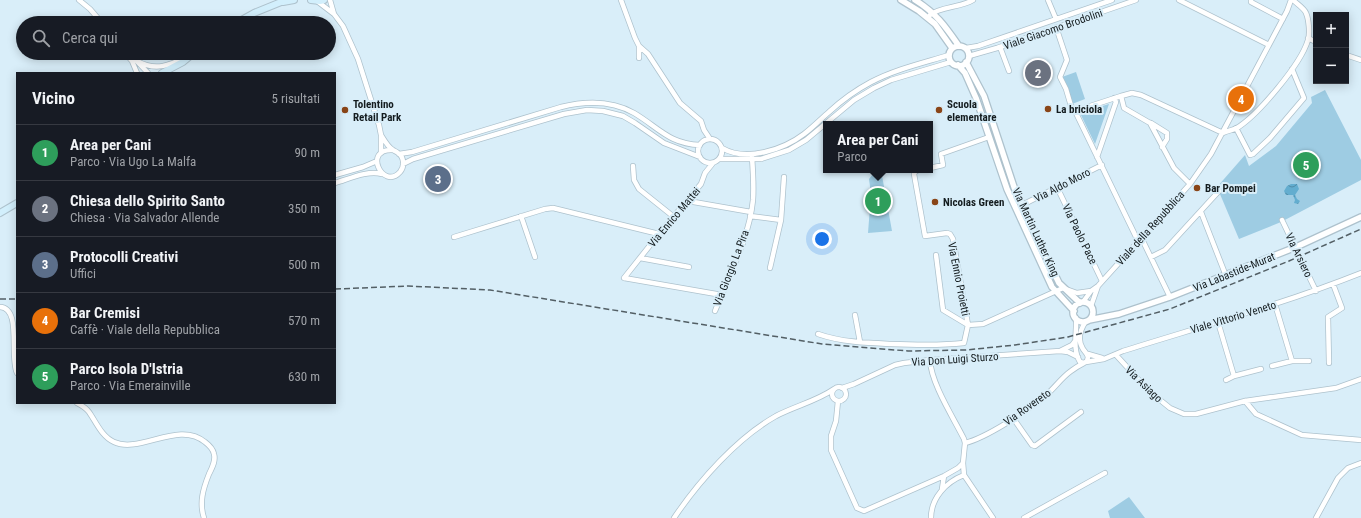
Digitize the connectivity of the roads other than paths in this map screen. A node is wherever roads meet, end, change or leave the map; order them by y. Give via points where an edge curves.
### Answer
1 (79, 0) edge
2 (294, 0) edge
3 (314, 0) edge
4 (324, 0) edge
5 (330, 0) edge
6 (622, 0) edge
7 (901, 0) edge
8 (915, 0) edge
9 (974, 0) edge
10 (1048, 0) edge
11 (1112, 0) edge
12 (1136, 0) edge
13 (1179, 0) edge
14 (1292, 0) edge
15 (283, 1) edge
16 (1251, 1) edge
17 (933, 13) junction
18 (334, 14) joint
19 (96, 16) edge
20 (249, 16) edge
21 (336, 17) edge
22 (928, 18) junction
23 (1056, 19) junction
24 (1283, 19) junction
25 (1056, 27) junction
26 (1308, 38) junction
27 (1313, 40) edge
28 (1269, 45) junction
29 (639, 46) junction
30 (959, 46) junction
31 (1000, 47) junction
32 (952, 48) junction
33 (966, 48) junction
34 (949, 55) junction
35 (969, 56) junction
36 (1349, 56) edge
37 (639, 58) dead end
38 (131, 60) edge
39 (180, 60) edge
40 (1361, 60) edge
41 (137, 61) joint
42 (183, 62) joint
43 (952, 62) junction
44 (966, 62) junction
45 (958, 65) junction
46 (907, 68) junction
47 (1292, 69) junction
48 (1009, 71) dead end
49 (137, 72) edge
50 (147, 72) edge
51 (164, 72) edge
52 (175, 72) edge
53 (910, 74) junction
54 (1121, 96) junction
55 (1114, 98) junction
56 (1075, 111) junction
57 (829, 121) edge
58 (1150, 123) junction
59 (823, 126) edge
60 (1236, 128) junction
61 (704, 130) junction
62 (1222, 133) junction
63 (381, 135) junction
64 (989, 137) junction
65 (710, 139) junction
66 (701, 144) junction
67 (1162, 147) junction
68 (722, 148) junction
69 (393, 150) junction
70 (381, 153) junction
71 (399, 154) junction
72 (752, 154) junction
73 (1003, 154) junction
74 (996, 156) junction
75 (1098, 157) junction
76 (701, 159) junction
77 (720, 159) junction
78 (752, 160) junction
79 (377, 161) junction
80 (713, 163) junction
81 (403, 164) junction
82 (1102, 165) junction
83 (633, 166) dead end
84 (933, 167) edge
85 (705, 173) junction
86 (914, 173) edge
87 (382, 174) junction
88 (336, 176) edge
89 (784, 177) dead end
90 (336, 183) edge
91 (1190, 184) junction
92 (1058, 187) junction
93 (1219, 191) dead end
94 (688, 201) junction
95 (16, 204) edge
96 (1022, 205) junction
97 (1201, 212) junction
98 (0, 213) edge
99 (750, 214) junction
100 (522, 216) junction
101 (674, 217) junction
102 (1361, 217) edge
103 (781, 220) junction
104 (1282, 220) dead end
105 (659, 234) junction
106 (454, 238) dead end
107 (1140, 239) junction
108 (1296, 247) junction
109 (936, 255) dead end
110 (535, 257) dead end
111 (1151, 257) junction
112 (640, 258) junction
113 (689, 267) dead end
114 (770, 268) dead end
115 (1361, 273) edge
116 (1226, 276) junction
117 (1102, 281) junction
118 (1333, 284) junction
119 (1098, 286) junction
120 (1063, 288) junction
121 (1091, 291) junction
122 (1316, 291) junction
123 (1056, 292) junction
124 (722, 295) junction
125 (1170, 297) junction
126 (1082, 302) junction
127 (1275, 304) junction
128 (0, 307) edge
129 (1092, 308) junction
130 (715, 311) dead end
131 (1074, 311) junction
132 (855, 315) dead end
133 (1104, 317) junction
134 (1076, 318) junction
135 (1087, 320) junction
136 (1218, 322) junction
137 (968, 325) junction
138 (818, 334) dead end
139 (1075, 341) junction
140 (860, 342) junction
141 (1060, 351) junction
142 (1088, 354) junction
143 (1116, 355) junction
144 (1078, 357) junction
145 (1104, 359) junction
146 (930, 360) junction
147 (1292, 361) junction
148 (1309, 361) dead end
149 (1329, 362) dead end
150 (1085, 363) junction
151 (1272, 366) dead end
152 (1261, 369) dead end
153 (16, 370) edge
154 (1234, 376) junction
155 (1361, 379) edge
156 (1226, 380) dead end
157 (854, 384) junction
158 (842, 388) junction
159 (834, 389) junction
160 (846, 393) junction
161 (823, 397) junction
162 (836, 400) junction
163 (1245, 401) junction
164 (78, 404) edge
165 (1081, 412) dead end
166 (1013, 418) junction
167 (1361, 440) edge
168 (965, 443) junction
169 (963, 463) junction
170 (1361, 463) edge
171 (1105, 473) dead end
172 (944, 476) junction
173 (964, 476) junction
174 (949, 484) junction
175 (942, 489) junction
176 (204, 518) edge
177 (674, 518) edge
178 (931, 518) edge
179 (993, 518) edge
180 (1024, 518) edge
181 (1316, 518) edge

1 - 19 street
2 - 15 main road
3 - 4 main road
3 - 18 street
5 - 18 street
6 - 29 street
7 - 22 street
8 - 17 street
9 - 17 street
10 - 23 street
11 - 23 street, Viale Giacomo Brodolini
12 - 25 street, Viale Giacomo Brodolini
13 - 28 street
14 - 24 street, Viale della Repubblica
14 - 26 street via 1306,13
15 - 20 main road
16 - 24 street
17 - 22 street
17 - 30 street
21 - 63 street via 358,59
22 - 32 street
23 - 33 street, Viale Giacomo Brodolini
24 - 28 street, Viale della Repubblica
25 - 31 street, Viale Giacomo Brodolini
25 - 56 street via 1067,60 1060,77
26 - 27 street
26 - 47 street via 1300,58
28 - 62 street, Viale della Repubblica
29 - 37 street
29 - 61 street via 648,54 680,103 701,120
30 - 32 street
30 - 33 street
31 - 35 street, Viale Giacomo Brodolini
31 - 48 street
32 - 34 street
33 - 35 street
34 - 43 street
34 - 46 street
35 - 44 street
36 - 40 street
38 - 49 street
39 - 41 street via 165,66 147,66
41 - 50 street
42 - 51 main road
42 - 52 main road
43 - 45 street
43 - 53 street
44 - 45 street
44 - 73 street, Via Martin Luther King via 984,96
45 - 64 street, Via Martin Luther King via 971,86
46 - 53 street
46 - 72 street via 872,82 851,94 803,135 786,145
47 - 60 street via 1258,110
47 - 60 street via 1304,98 1270,138 1250,155
53 - 57 street via 880,85 854,100
54 - 55 street
54 - 58 street via 1124,108
54 - 62 street via 1132,93 1148,97
55 - 56 street
55 - 75 street via 1116,102
56 - 75 street
58 - 67 street
58 - 67 street via 1167,133 1167,139
59 - 78 street via 789,150
60 - 62 street
61 - 65 street
61 - 66 street
62 - 91 street, Viale della Repubblica
63 - 69 street
63 - 70 street
64 - 74 street, Via Martin Luther King
64 - 84 street via 941,154 943,165
65 - 66 street
65 - 68 street
66 - 71 street via 687,144 665,135 633,112 601,103 584,102
66 - 76 street via 698,150
67 - 91 street via 1174,168
68 - 72 street via 731,152
68 - 77 street
69 - 70 street
69 - 71 street
70 - 79 street
71 - 81 street
72 - 78 street, Via Giorgio La Pira
73 - 74 street
73 - 96 street, Via Martin Luther King
74 - 123 street, Via Martin Luther King via 1015,208
75 - 82 street
76 - 80 street via 706,163
76 - 81 street via 664,143 623,116 586,110 555,116
76 - 85 street
77 - 78 street
77 - 80 street
78 - 99 street, Via Giorgio La Pira via 753,189
79 - 87 street
79 - 88 street
80 - 85 street, Via Enrico Mattei
81 - 87 street via 397,174
82 - 92 street, Via Aldo Moro
82 - 107 street
83 - 101 street via 638,189
85 - 94 street, Via Enrico Mattei via 701,184
86 - 137 street, Via Ennio Proietti via 925,236 947,233 952,239
87 - 90 street via 376,172
89 - 103 street
91 - 107 street, Viale della Repubblica
92 - 96 street, Via Aldo Moro
92 - 117 street, Via Paolo Pace
93 - 97 street
94 - 99 street
94 - 101 street, Via Enrico Mattei
95 - 98 main road
96 - 120 street, Via Martin Luther King
97 - 111 street via 1165,250
97 - 116 street
99 - 103 street
99 - 124 street, Via Giorgio La Pira
100 - 105 street via 553,208
100 - 106 street
100 - 110 street
101 - 105 street, Via Enrico Mattei
102 - 108 street, Via Labastide-Murat
103 - 114 street
104 - 108 street, Via Arsiero
105 - 112 street, Via Enrico Mattei
107 - 111 street
107 - 117 street, Viale della Repubblica
108 - 116 street, Via Labastide-Murat
108 - 122 street, Via Arsiero
109 - 137 street via 943,310
111 - 125 street
112 - 113 street, Via Enrico Mattei
112 - 124 street, Via Enrico Mattei via 624,278
115 - 118 street, Viale Vittorio Veneto
116 - 125 street, Via Labastide-Murat
117 - 119 street, Viale della Repubblica
118 - 122 street, Viale Vittorio Veneto
118 - 149 street via 1342,308 1328,316
119 - 121 street, Viale della Repubblica
119 - 129 street, Viale della Repubblica
120 - 121 street via 1077,293
120 - 123 street
120 - 126 street, Via Martin Luther King
121 - 126 street, Viale della Repubblica
122 - 127 street, Viale Vittorio Veneto
123 - 131 street, Via Martin Luther King
123 - 137 street via 983,324
124 - 130 street, Via Giorgio La Pira
125 - 133 street, Via Labastide-Murat
126 - 129 street
126 - 131 street
127 - 136 street, Viale Vittorio Veneto
127 - 147 street
128 - 153 street via 11,312 14,321 13,354
129 - 133 street
129 - 135 street via 1092,315
131 - 134 street
132 - 140 street
133 - 135 street, Via Labastide-Murat
134 - 135 street via 1081,321
134 - 139 street
135 - 142 street via 1080,331 1080,337 1081,346
136 - 143 street, Viale Vittorio Veneto
136 - 154 street
137 - 140 street via 964,343 944,346
138 - 140 street via 832,339
139 - 141 street, Via Don Luigi Sturzo
139 - 144 street
141 - 144 street, Via Don Luigi Sturzo
141 - 146 street, Via Don Luigi Sturzo
142 - 145 street
142 - 150 street
143 - 145 street, Viale Vittorio Veneto
143 - 163 street, Via Asiago via 1149,391 1170,408 1184,414 1196,414
144 - 150 street via 1080,362
145 - 150 street, Viale Vittorio Veneto
146 - 157 street, Via Don Luigi Sturzo via 895,365
146 - 168 street via 941,395
147 - 148 street
147 - 151 street
150 - 166 street, Via Rovereto via 1071,370 1043,398
152 - 154 street
154 - 156 street
155 - 163 street, Via Asiago via 1336,388
157 - 158 street, Via Don Luigi Sturzo
157 - 160 street, Via Don Luigi Sturzo
158 - 159 street, Via Don Luigi Sturzo
158 - 160 street
159 - 161 street, Via Don Luigi Sturzo
159 - 162 street via 832,393
160 - 162 street, Via Don Luigi Sturzo via 844,399
161 - 162 street, Via Don Luigi Sturzo
161 - 177 street, Via Don Luigi Sturzo via 776,416 742,440 694,490
162 - 172 street via 836,421 831,436 831,450 857,508 864,511
163 - 167 street via 1256,414 1302,435
164 - 176 street via 88,411 113,442 133,444 173,435 188,435 201,439 210,447 214,454 214,464 201,498
165 - 166 street via 1035,446
166 - 168 street, Via Rovereto
168 - 169 street
169 - 172 street
169 - 173 street
170 - 181 street via 1348,468 1338,478
171 - 180 street
172 - 174 street
172 - 175 street
173 - 174 street
173 - 179 street
174 - 175 street
175 - 178 street via 934,503

